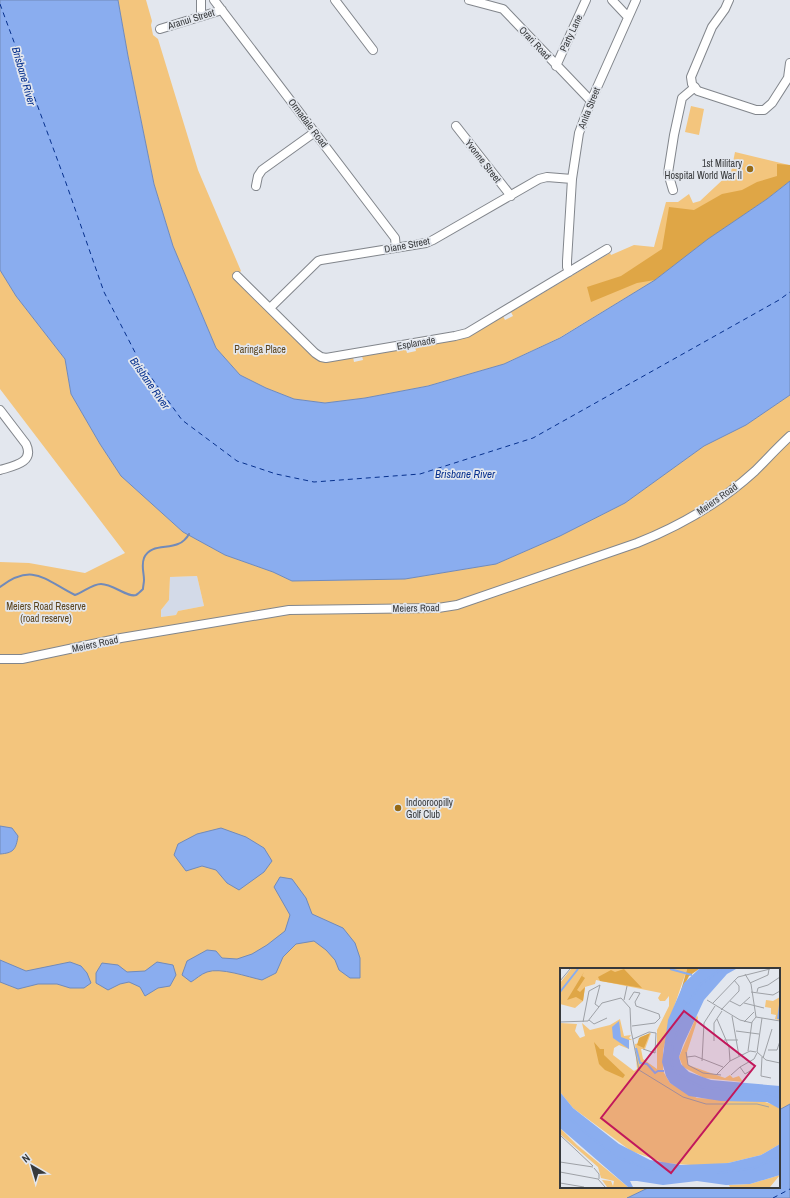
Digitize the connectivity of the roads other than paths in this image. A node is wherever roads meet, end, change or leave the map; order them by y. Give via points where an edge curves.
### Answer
1 (201, 0) edge
2 (214, 0) edge
3 (336, 0) edge
4 (469, 0) edge
5 (586, 0) edge
6 (612, 0) edge
7 (636, 0) edge
8 (729, 0) edge
9 (222, 10) junction
10 (201, 16) junction
11 (628, 17) junction
12 (160, 29) dead end
13 (373, 50) dead end
14 (790, 63) edge
15 (556, 66) junction
16 (695, 87) junction
17 (591, 102) junction
18 (456, 126) dead end
19 (315, 132) junction
20 (572, 179) junction
21 (256, 186) dead end
22 (673, 190) dead end
23 (510, 196) junction
24 (396, 248) junction
25 (607, 249) dead end
26 (569, 272) junction
27 (237, 276) dead end
28 (270, 308) junction
29 (0, 410) edge
30 (790, 436) edge
31 (0, 470) edge
32 (0, 659) edge

1 - 10 street
2 - 9 street, Ormadale Road
3 - 13 street
4 - 15 street, Orari Road via 503,8
5 - 15 street, Party Lane
6 - 11 street
7 - 11 street, Anita Street
8 - 16 street via 725,10 712,26 691,77
9 - 10 street, Aranui Street
9 - 19 street, Ormadale Road
10 - 12 street, Aranui Street
11 - 17 street, Anita Street
14 - 16 street via 788,78 772,103 764,110 748,108 698,91
15 - 17 street, Orari Road
16 - 22 street via 682,98 674,135 668,173
17 - 20 street, Anita Street via 579,132
18 - 23 street, Yvonne Street
19 - 21 street via 262,170
19 - 24 street, Ormadale Road via 395,238
20 - 23 street, Diane Street via 539,179
20 - 26 street, Anita Street via 567,261
23 - 24 street, Diane Street via 433,240
24 - 28 street, Diane Street via 318,261
25 - 26 street, Esplanade
26 - 28 street, Esplanade via 467,333 326,358 315,353
27 - 28 street, Esplanade
29 - 31 street via 28,450 21,464
30 - 32 street, Meiers Road via 755,471 727,493 698,513 658,535 457,605 438,608 289,610 121,638 22,660

